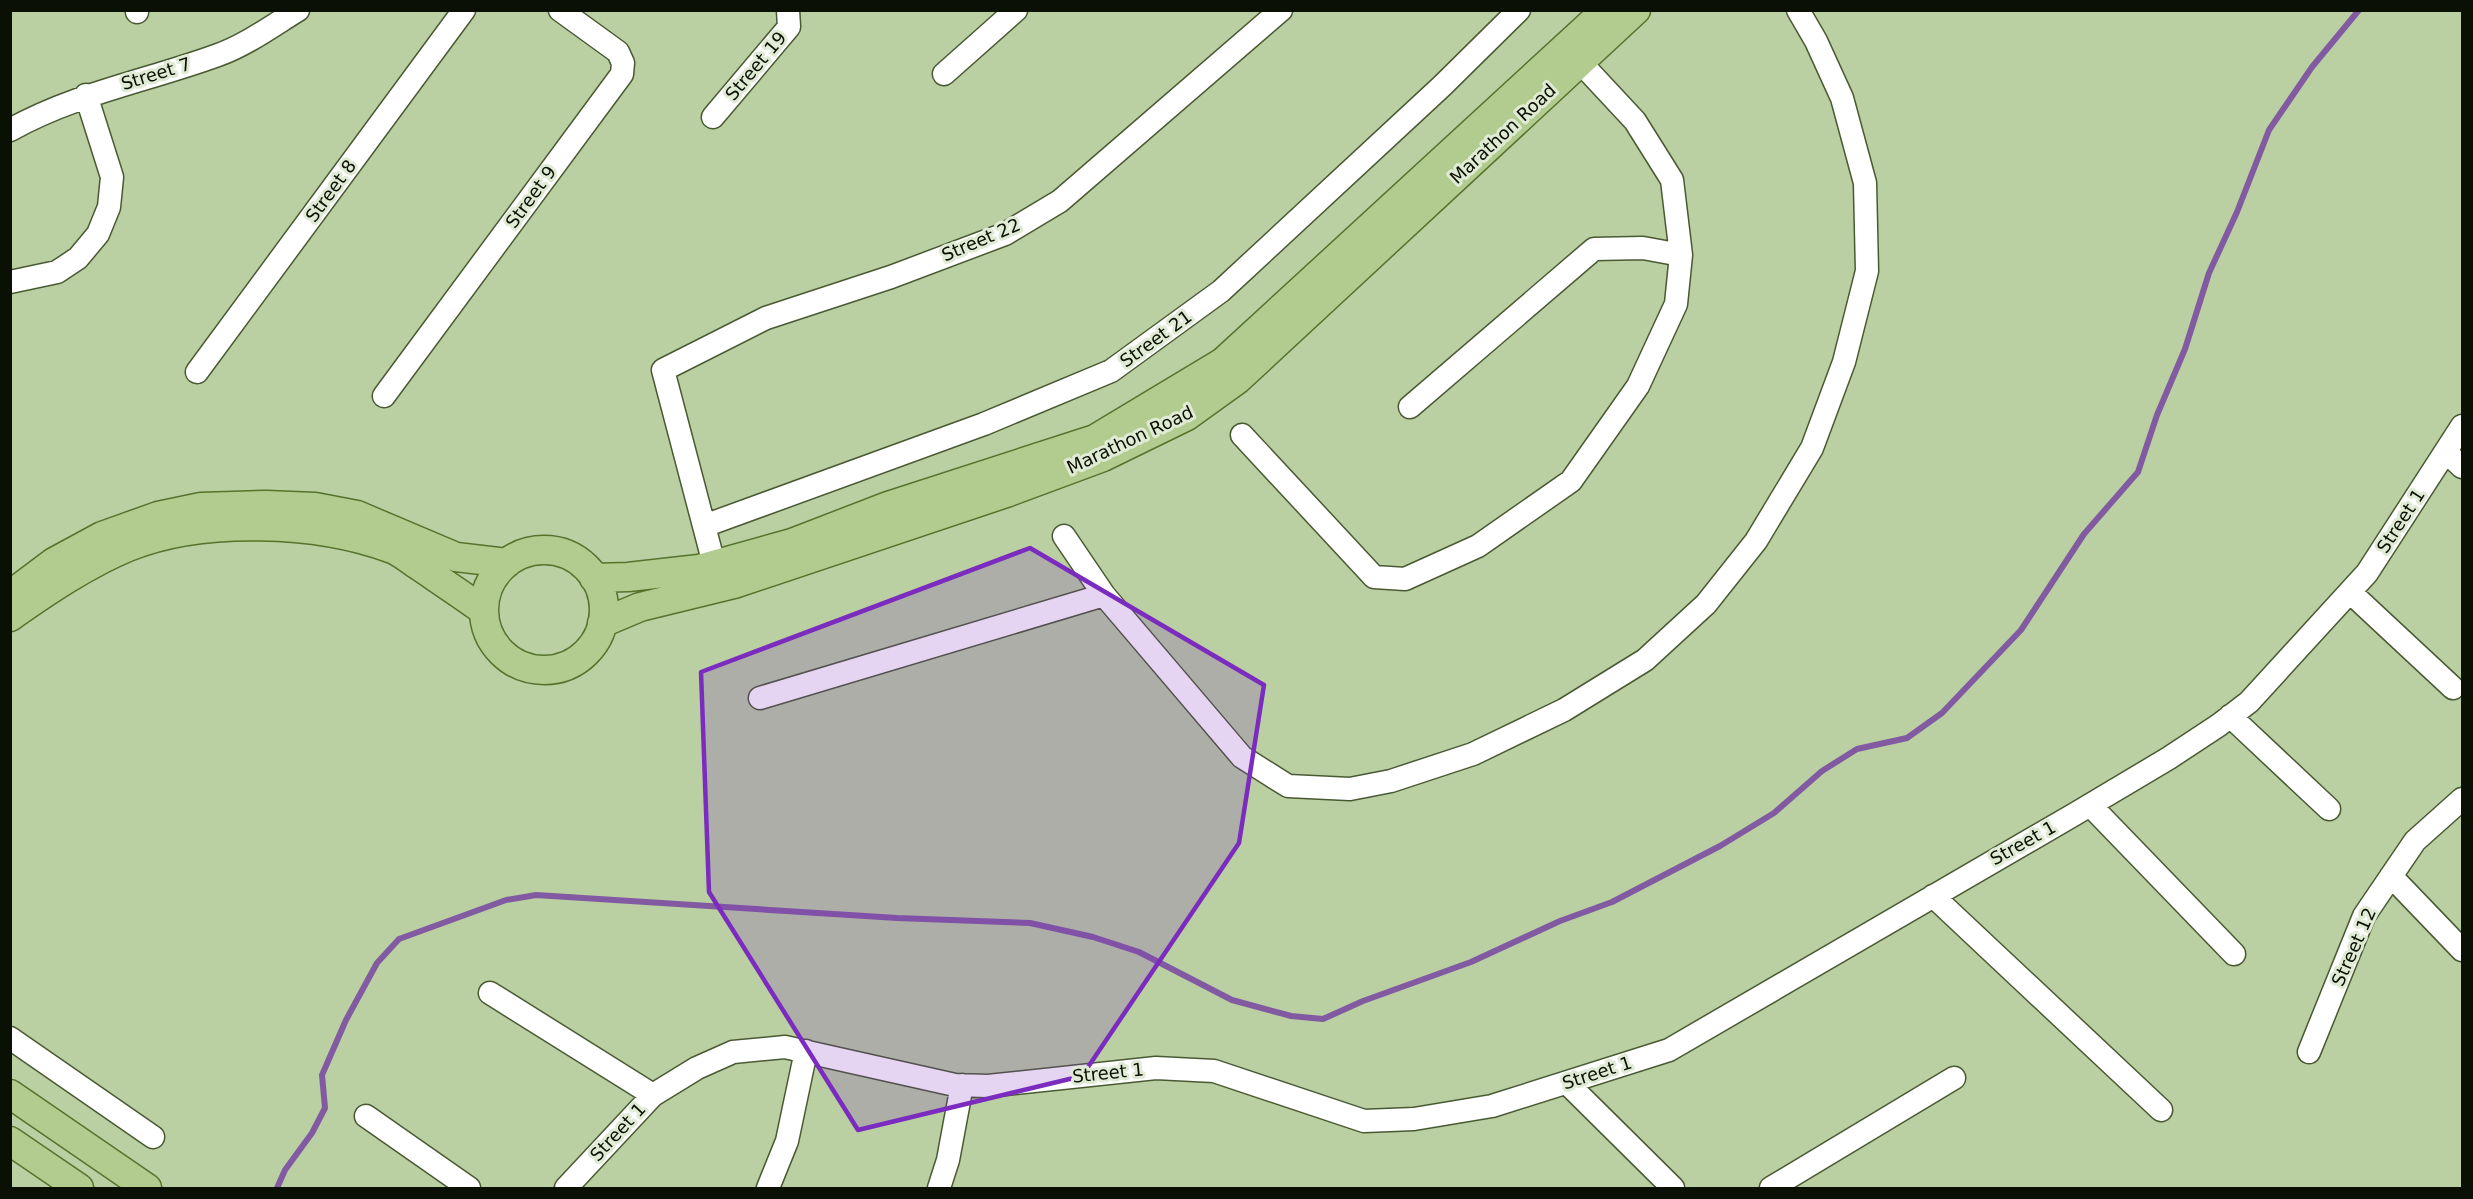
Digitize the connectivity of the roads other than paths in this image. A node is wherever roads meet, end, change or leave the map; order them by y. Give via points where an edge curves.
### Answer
1 (298, 10) edge
2 (464, 10) edge
3 (560, 10) edge
4 (788, 10) edge
5 (1016, 10) edge
6 (1281, 10) edge
7 (1520, 10) edge
8 (1606, 10) edge
9 (1636, 10) edge
10 (1798, 10) edge
11 (585, 17) edge
12 (1581, 63) junction
13 (944, 74) dead end
14 (86, 95) junction
15 (713, 117) dead end
16 (10, 130) edge
17 (1681, 255) junction
18 (10, 282) edge
19 (197, 372) dead end
20 (384, 396) dead end
21 (1410, 407) dead end
22 (2463, 426) edge
23 (1242, 435) dead end
24 (2446, 452) junction
25 (2463, 467) edge
26 (704, 526) junction
27 (1064, 536) dead end
28 (507, 563) junction
29 (714, 564) junction
30 (594, 578) junction
31 (2350, 592) junction
32 (10, 595) edge
33 (1104, 595) junction
34 (483, 610) junction
35 (10, 617) edge
36 (602, 623) junction
37 (2453, 688) dead end
38 (760, 698) dead end
39 (2230, 716) junction
40 (2463, 799) edge
41 (2090, 805) junction
42 (2329, 809) dead end
43 (2391, 876) junction
44 (1933, 896) junction
45 (2463, 950) edge
46 (2234, 954) dead end
47 (490, 993) dead end
48 (10, 1038) edge
49 (806, 1051) junction
50 (2309, 1052) dead end
51 (1954, 1078) dead end
52 (1567, 1083) junction
53 (962, 1085) junction
54 (10, 1094) edge
55 (653, 1095) junction
56 (2161, 1110) dead end
57 (366, 1116) dead end
58 (153, 1137) dead end
59 (10, 1140) edge
60 (79, 1188) edge
61 (147, 1188) edge
62 (469, 1188) edge
63 (566, 1188) edge
64 (768, 1188) edge
65 (939, 1188) edge
66 (1673, 1188) edge
67 (1771, 1188) edge

1 - 14 street, Street 7 via 219,55
2 - 19 street, Street 8
3 - 11 street, Street 9
4 - 15 street, Street 19 via 789,27
5 - 13 street
6 - 26 street, Street 22 via 1060,201 1005,234 766,318 663,370
7 - 26 street, Street 21 via 1221,291 1111,371 984,424
8 - 29 main road, Marathon Road via 1223,362 1095,439 888,506 792,543
9 - 12 main road, Marathon Road
10 - 33 street via 1842,98 1865,183 1867,271 1844,362 1812,448 1756,541 1713,596 1645,660 1564,710 1473,754 1391,781 1350,789 1288,786 1242,757
11 - 20 street, Street 9 via 618,52 622,74
12 - 17 street via 1635,121 1671,180
12 - 36 main road, Marathon Road via 1237,380 1187,416 1103,456 1006,493 734,584 640,607
14 - 16 street, Street 7
14 - 18 street via 112,177 108,207 98,234 78,258 57,272
17 - 21 street via 1643,248 1594,249
17 - 23 street via 1676,304 1638,386 1571,481 1478,546 1405,579 1374,577
22 - 24 street, Street 1
24 - 25 street
24 - 31 street, Street 1 via 2367,573
26 - 29 street
27 - 33 street
28 - 30 main road via 533,550 554,550 573,557
28 - 32 main road via 456,557 347,513 315,507 201,507 159,516 102,536 54,562
28 - 34 main road via 487,589
29 - 30 main road, Marathon Road
30 - 36 main road via 604,604
31 - 37 street
31 - 39 street, Street 1 via 2249,702
33 - 38 street
34 - 35 main road via 394,550 350,536 292,528 242,527 170,534 128,548
34 - 36 main road via 487,630 497,648 529,669 567,666 583,656
39 - 41 street, Street 1
39 - 42 street
40 - 43 street, Street 12 via 2415,841
41 - 44 street, Street 1
41 - 46 street
43 - 45 street
43 - 50 street, Street 12 via 2364,916
44 - 52 street, Street 1 via 1669,1050
44 - 56 street
47 - 55 street
48 - 58 street
49 - 53 street, Street 1
49 - 55 street, Street 1 via 785,1047 733,1052
49 - 64 street via 787,1141
51 - 67 street
52 - 53 street, Street 1 via 1492,1106 1414,1119 1364,1121 1214,1071 1156,1068 988,1086
52 - 66 street
53 - 65 street
54 - 61 main road
55 - 63 street, Street 1
57 - 62 street
59 - 60 main road

